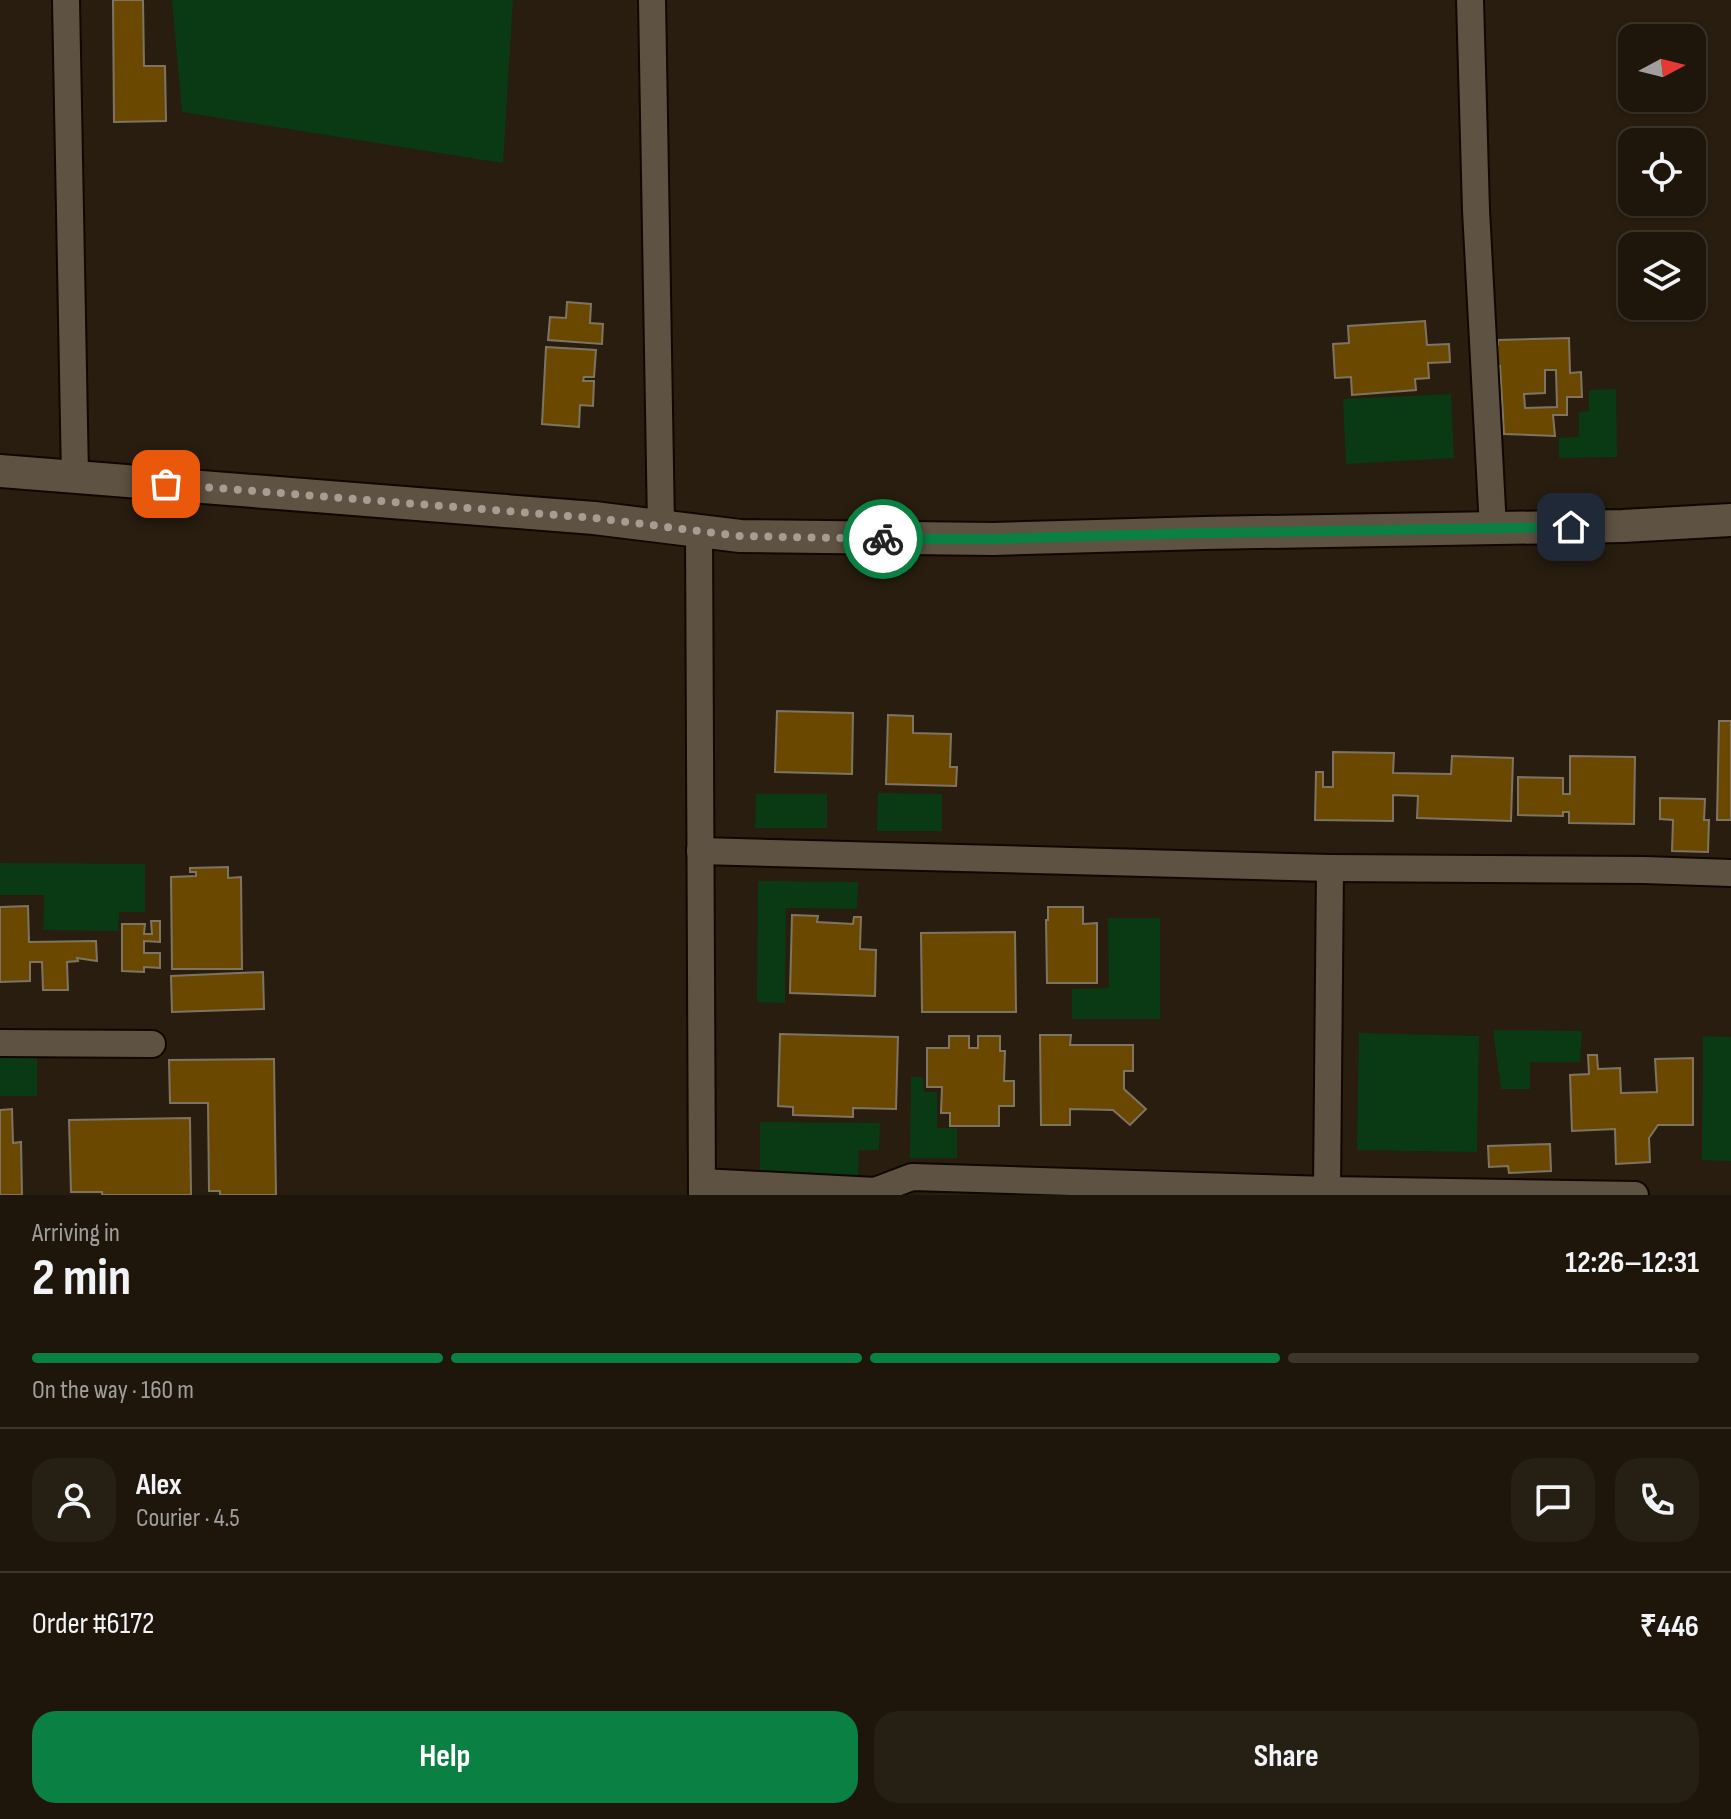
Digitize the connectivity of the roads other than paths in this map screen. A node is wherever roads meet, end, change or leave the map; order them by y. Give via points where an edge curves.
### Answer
1 (66, 0) edge
2 (652, 0) edge
3 (1470, 0) edge
4 (0, 471) edge
5 (75, 477) junction
6 (1731, 520) edge
7 (661, 526) junction
8 (1493, 528) junction
9 (699, 531) junction
10 (700, 851) junction
11 (1330, 868) junction
12 (1731, 873) edge
13 (0, 1043) edge
14 (152, 1044) dead end
15 (702, 1188) edge
16 (1327, 1192) edge
17 (1635, 1195) edge

1 - 5 street
2 - 7 street
3 - 8 street
4 - 5 street
5 - 7 street
6 - 8 street
7 - 9 street
8 - 9 street via 993,539
9 - 10 street
10 - 11 street
10 - 15 street
11 - 12 street
11 - 16 street
13 - 14 street
15 - 16 street via 875,1191 912,1177
16 - 17 street

